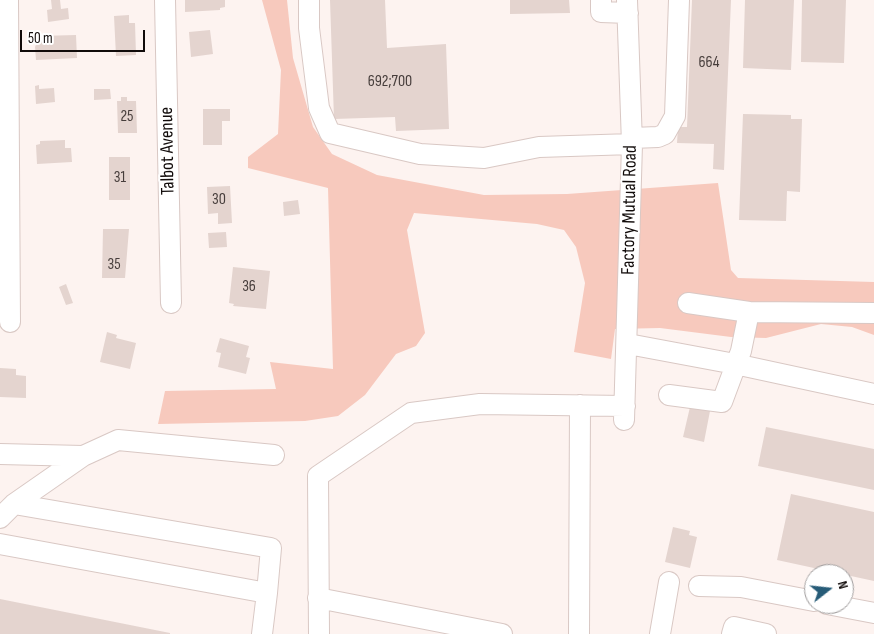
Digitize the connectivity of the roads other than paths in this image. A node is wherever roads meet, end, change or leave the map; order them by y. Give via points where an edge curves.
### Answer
1 (8, 0) edge
2 (165, 0) edge
3 (309, 0) edge
4 (601, 0) edge
5 (679, 0) edge
6 (628, 6) edge
7 (632, 141) junction
8 (171, 303) dead end
9 (688, 303) dead end
10 (749, 312) junction
11 (874, 313) edge
12 (10, 322) dead end
13 (628, 344) junction
14 (735, 364) junction
15 (874, 394) edge
16 (669, 395) dead end
17 (580, 405) junction
18 (0, 454) edge
19 (274, 455) dead end
20 (82, 456) junction
21 (14, 504) junction
22 (0, 518) edge
23 (0, 544) edge
24 (669, 582) dead end
25 (699, 586) dead end
26 (267, 593) junction
27 (318, 598) junction
28 (804, 599) edge
29 (854, 609) edge
30 (874, 613) edge
31 (262, 634) edge
32 (318, 634) edge
33 (502, 634) edge
34 (580, 634) edge
35 (660, 634) edge
36 (732, 634) edge
37 (766, 634) edge

1 - 12 street
2 - 8 street, Talbot Avenue
3 - 7 street via 309,28 319,108 330,133 420,154 484,158 539,147
4 - 6 street via 601,12
5 - 7 street via 675,116 665,134
6 - 7 street, Factory Mutual Road
7 - 13 street, Factory Mutual Road
9 - 10 street
10 - 11 street
10 - 14 street
13 - 14 street
13 - 17 street, Factory Mutual Road via 624,413
14 - 15 street
14 - 16 street via 722,402
17 - 27 street via 480,404 411,413 318,476
17 - 34 street
18 - 20 street
19 - 20 street via 118,440
20 - 21 street
21 - 22 street
21 - 26 street via 271,548
23 - 26 street
24 - 35 street
25 - 28 street via 741,587
26 - 31 street
27 - 32 street
27 - 33 street
29 - 30 street
36 - 37 street via 734,627

